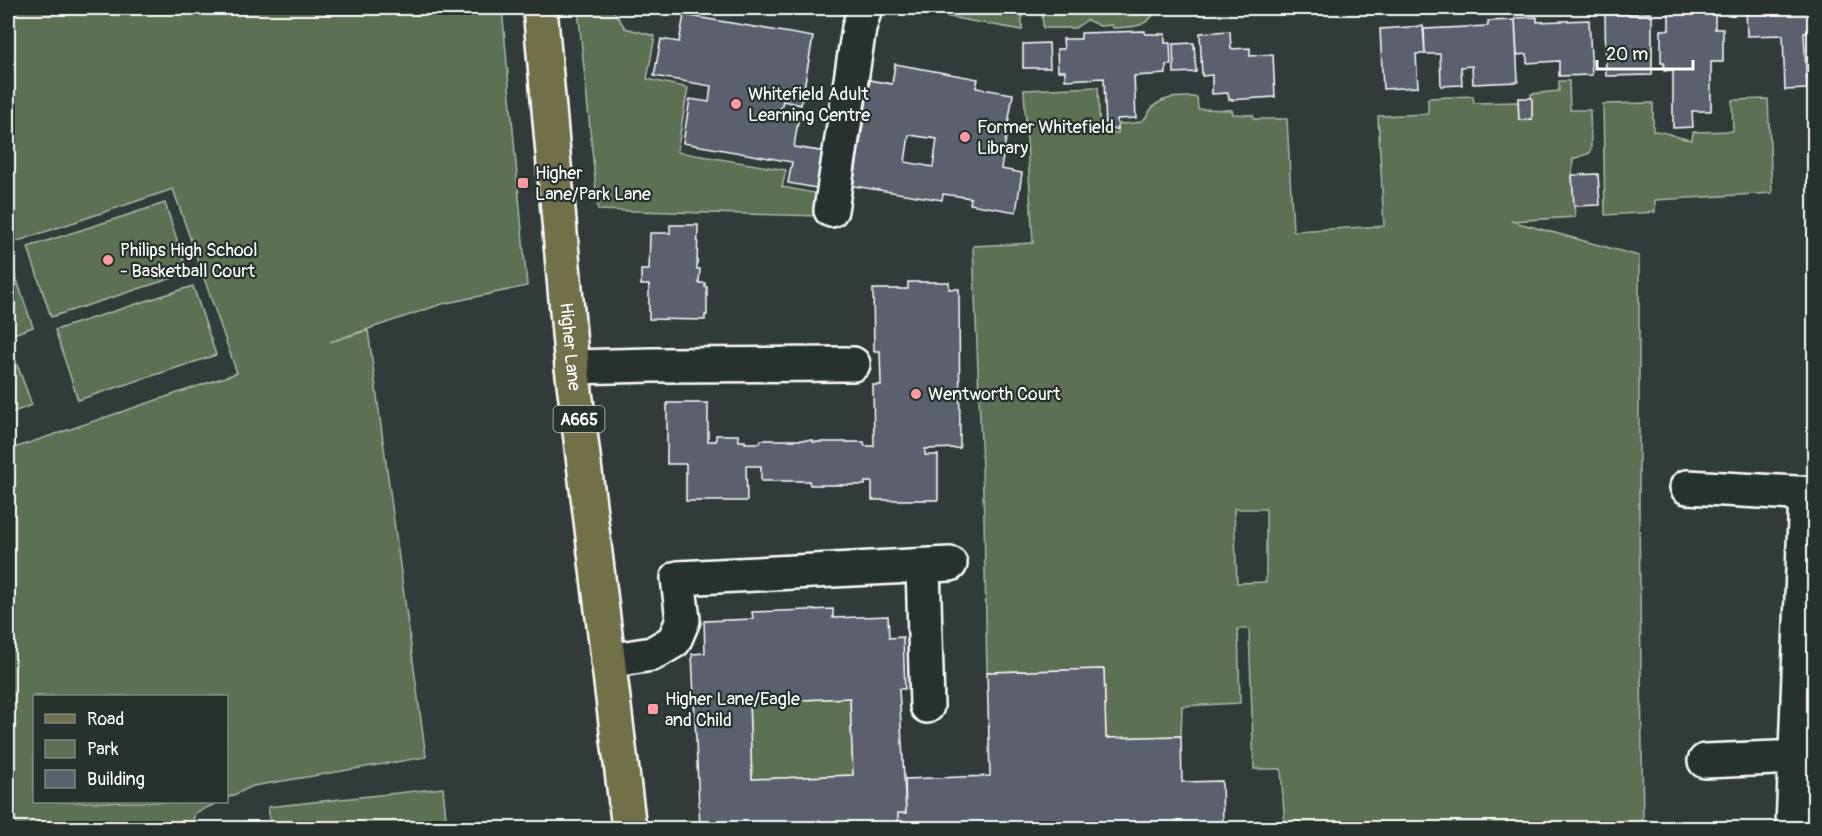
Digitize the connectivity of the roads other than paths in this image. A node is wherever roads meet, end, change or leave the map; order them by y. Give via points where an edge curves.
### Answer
1 (540, 8) edge
2 (865, 8) edge
3 (831, 210) dead end
4 (854, 364) dead end
5 (572, 367) junction
6 (1687, 487) dead end
7 (1810, 494) edge
8 (609, 661) junction
9 (927, 706) dead end
10 (1796, 758) junction
11 (1706, 761) dead end
12 (629, 828) edge
13 (1793, 828) edge

1 - 5 main road, Higher Lane / A665
2 - 3 street
4 - 5 street
5 - 8 main road, Higher Lane / A665
6 - 7 street
7 - 10 street
8 - 9 street via 652,654 674,641 683,620 678,578 937,565
8 - 12 main road, Higher Lane / A665
10 - 11 street
10 - 13 street

